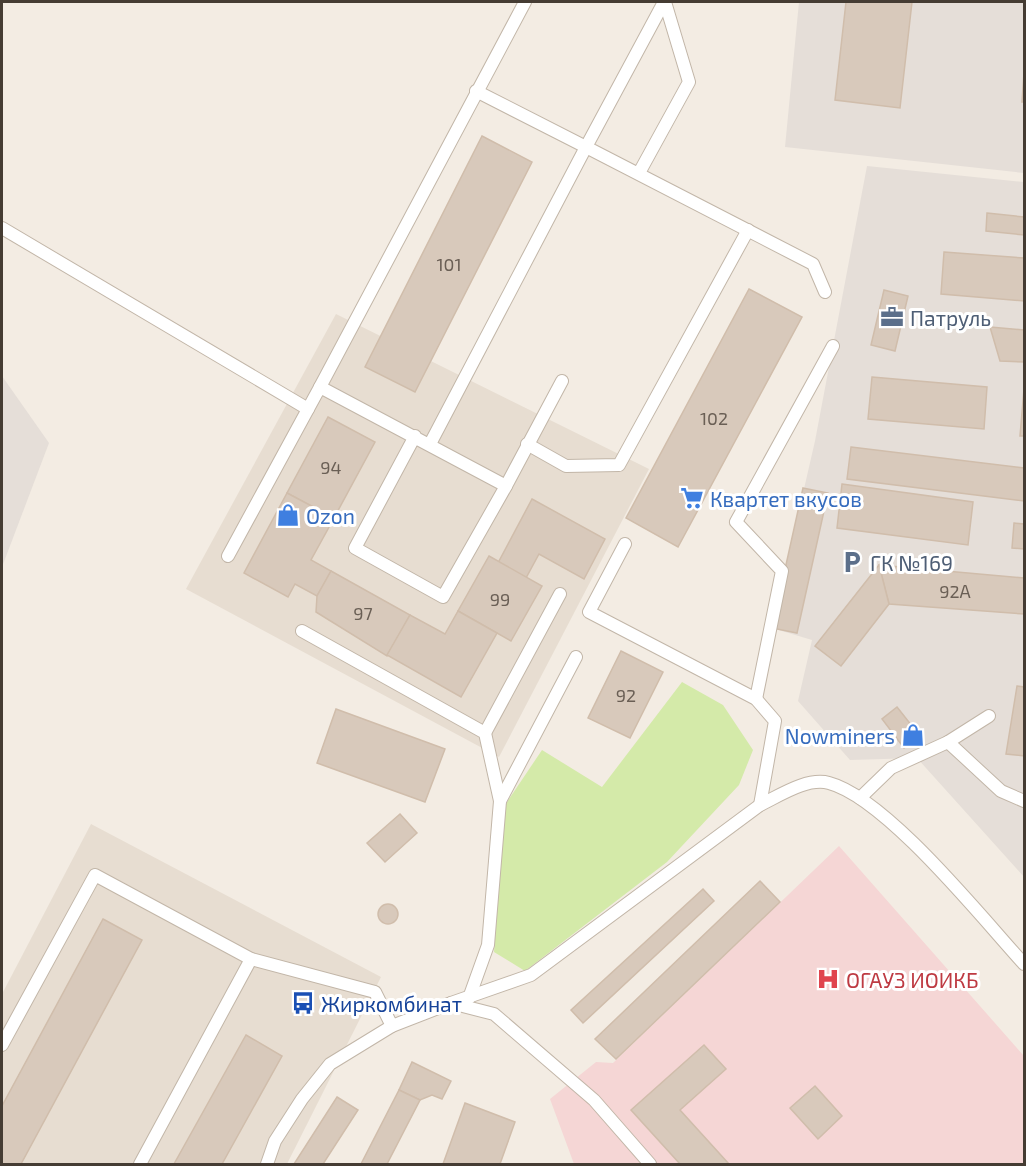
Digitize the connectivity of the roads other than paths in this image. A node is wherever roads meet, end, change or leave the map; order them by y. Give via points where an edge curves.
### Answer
1 (525, 2) edge
2 (664, 2) edge
3 (476, 92) junction
4 (586, 147) junction
5 (639, 173) junction
6 (2, 228) edge
7 (748, 230) junction
8 (825, 292) dead end
9 (833, 346) dead end
10 (562, 381) dead end
11 (320, 387) junction
12 (308, 409) junction
13 (415, 436) junction
14 (430, 444) junction
15 (527, 444) junction
16 (506, 486) junction
17 (625, 544) dead end
18 (228, 556) dead end
19 (560, 594) dead end
20 (302, 631) dead end
21 (576, 657) dead end
22 (756, 699) junction
23 (989, 716) dead end
24 (485, 733) junction
25 (948, 742) junction
26 (860, 798) junction
27 (500, 801) junction
28 (1024, 801) edge
29 (760, 805) junction
30 (251, 959) junction
31 (1024, 964) edge
32 (469, 998) junction
33 (451, 1003) junction
34 (392, 1026) junction
35 (2, 1045) edge
36 (140, 1164) edge
37 (267, 1164) edge
38 (650, 1164) edge

1 - 3 lane
2 - 4 lane
2 - 5 lane via 689,82
3 - 4 lane
3 - 11 lane
4 - 5 lane
4 - 14 lane
5 - 7 lane
6 - 12 lane
7 - 8 lane via 813,264
7 - 15 lane via 619,465 567,466
9 - 22 lane via 736,522 782,571
10 - 15 lane
11 - 12 lane
11 - 13 lane
12 - 18 lane
13 - 14 lane
13 - 16 lane via 355,548 443,597
14 - 16 lane
15 - 16 lane
17 - 22 lane via 589,612
19 - 24 lane
20 - 24 lane
21 - 27 lane
22 - 29 lane via 775,721
23 - 25 lane
24 - 27 lane
25 - 26 lane via 891,768
25 - 28 lane via 1001,791
26 - 29 lane via 827,782 799,786
26 - 31 lane via 899,829
27 - 32 lane via 489,945
29 - 32 lane via 531,975
30 - 34 lane via 375,992
30 - 35 lane via 95,875
30 - 36 lane
32 - 33 lane
33 - 34 lane
33 - 38 lane via 494,1014 594,1100
34 - 37 lane via 330,1064 275,1141

